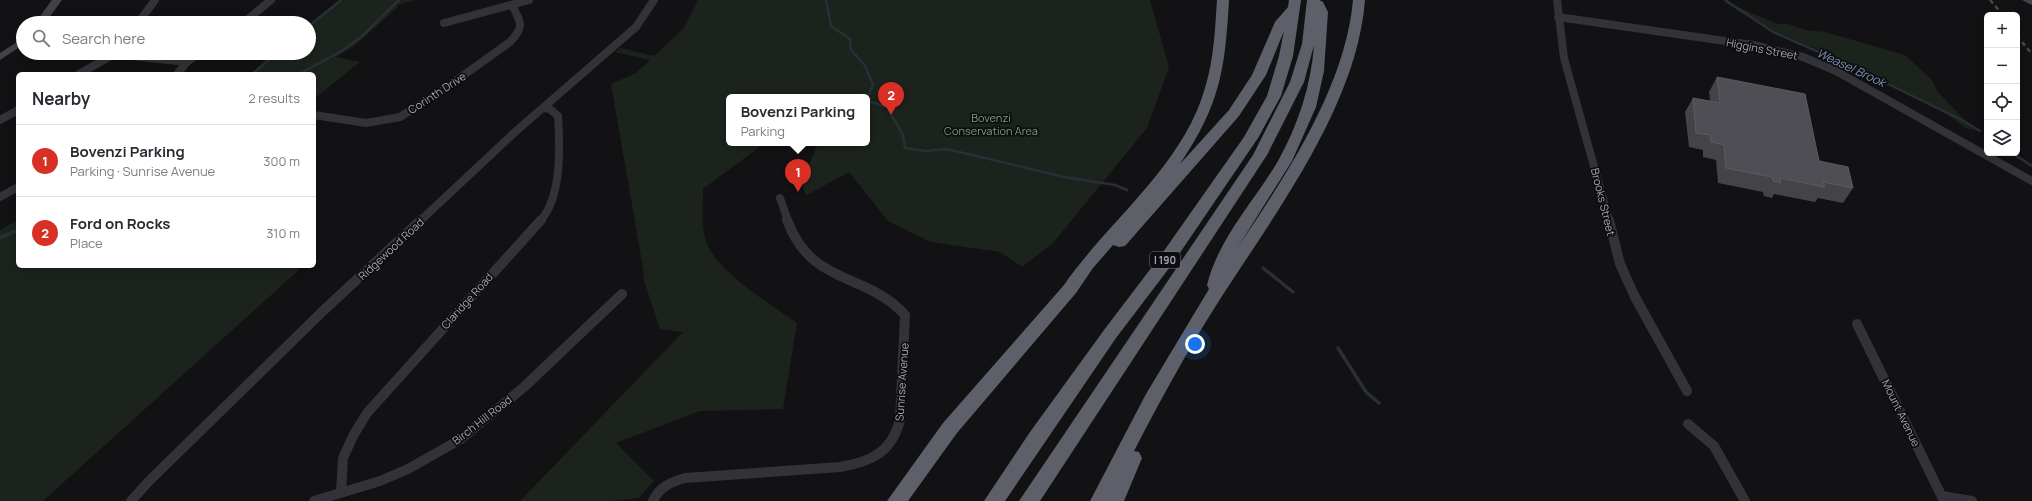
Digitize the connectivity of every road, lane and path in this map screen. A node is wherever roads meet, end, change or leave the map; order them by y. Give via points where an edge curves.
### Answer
1 (57, 0) edge
2 (155, 0) edge
3 (271, 0) edge
4 (529, 0) edge
5 (654, 0) edge
6 (1223, 0) edge
7 (1313, 0) edge
8 (1317, 0) edge
9 (1359, 0) edge
10 (1557, 0) edge
11 (1295, 3) edge
12 (512, 5) junction
13 (45, 16) edge
14 (143, 16) edge
15 (252, 16) edge
16 (1558, 17) junction
17 (444, 23) dead end
18 (16, 46) edge
19 (0, 57) edge
20 (103, 60) edge
21 (171, 60) edge
22 (190, 60) edge
23 (187, 62) junction
24 (82, 72) edge
25 (179, 72) edge
26 (543, 108) junction
27 (16, 111) edge
28 (316, 116) edge
29 (0, 120) edge
30 (2032, 181) edge
31 (16, 188) edge
32 (0, 197) edge
33 (780, 198) dead end
34 (1070, 289) junction
35 (622, 294) dead end
36 (1211, 300) junction
37 (1857, 324) dead end
38 (1687, 391) dead end
39 (1688, 424) dead end
40 (1135, 431) junction
41 (341, 492) junction
42 (1943, 499) edge
43 (131, 501) edge
44 (314, 501) edge
45 (653, 501) edge
46 (897, 501) edge
47 (994, 501) edge
48 (1029, 501) edge
49 (1100, 501) edge
50 (1114, 501) edge
51 (1745, 501) edge
52 (1972, 501) edge

1 - 13 street
2 - 14 street
3 - 15 street
4 - 12 street
5 - 26 street, Ridgewood Road via 636,27
6 - 34 highway via 1212,88 1195,129 1173,164 1087,264
7 - 48 highway, I 190 via 1308,44 1301,69 1290,99 1260,155
8 - 36 highway via 1322,12 1318,79 1302,129 1222,260
9 - 36 highway via 1350,45 1337,87 1321,124 1286,188
10 - 16 street, Brooks Street
11 - 34 highway via 1281,22 1259,75 1234,113 1084,280
11 - 47 highway, I 190 via 1286,56 1274,96 1251,138
12 - 17 street
12 - 28 street, Corinth Drive via 521,24 519,32 510,42 400,117 366,124
16 - 30 street, Higgins Street via 1753,45 1803,57 1836,70
16 - 38 street, Brooks Street via 1573,96 1583,122 1620,264 1635,297
18 - 19 street
20 - 24 street
21 - 23 street
22 - 23 street
23 - 25 street
26 - 41 street, Claridge Road via 550,109 558,116 560,138 556,189 544,217 368,413 343,458
26 - 43 street, Ridgewood Road via 324,310 148,481
27 - 29 street
31 - 32 street
33 - 45 street, Sunrise Avenue via 797,241 811,259 828,271 890,302 905,315 900,420 897,434 884,451 858,464 685,478 665,486
34 - 46 highway via 950,428
35 - 41 street, Birch Hill Road via 524,387 461,439 408,469 380,481
36 - 40 highway
37 - 42 street, Mount Avenue
39 - 51 street via 1714,446
40 - 49 highway
40 - 50 highway via 1132,458
41 - 44 street, Birch Hill Road
42 - 52 street

